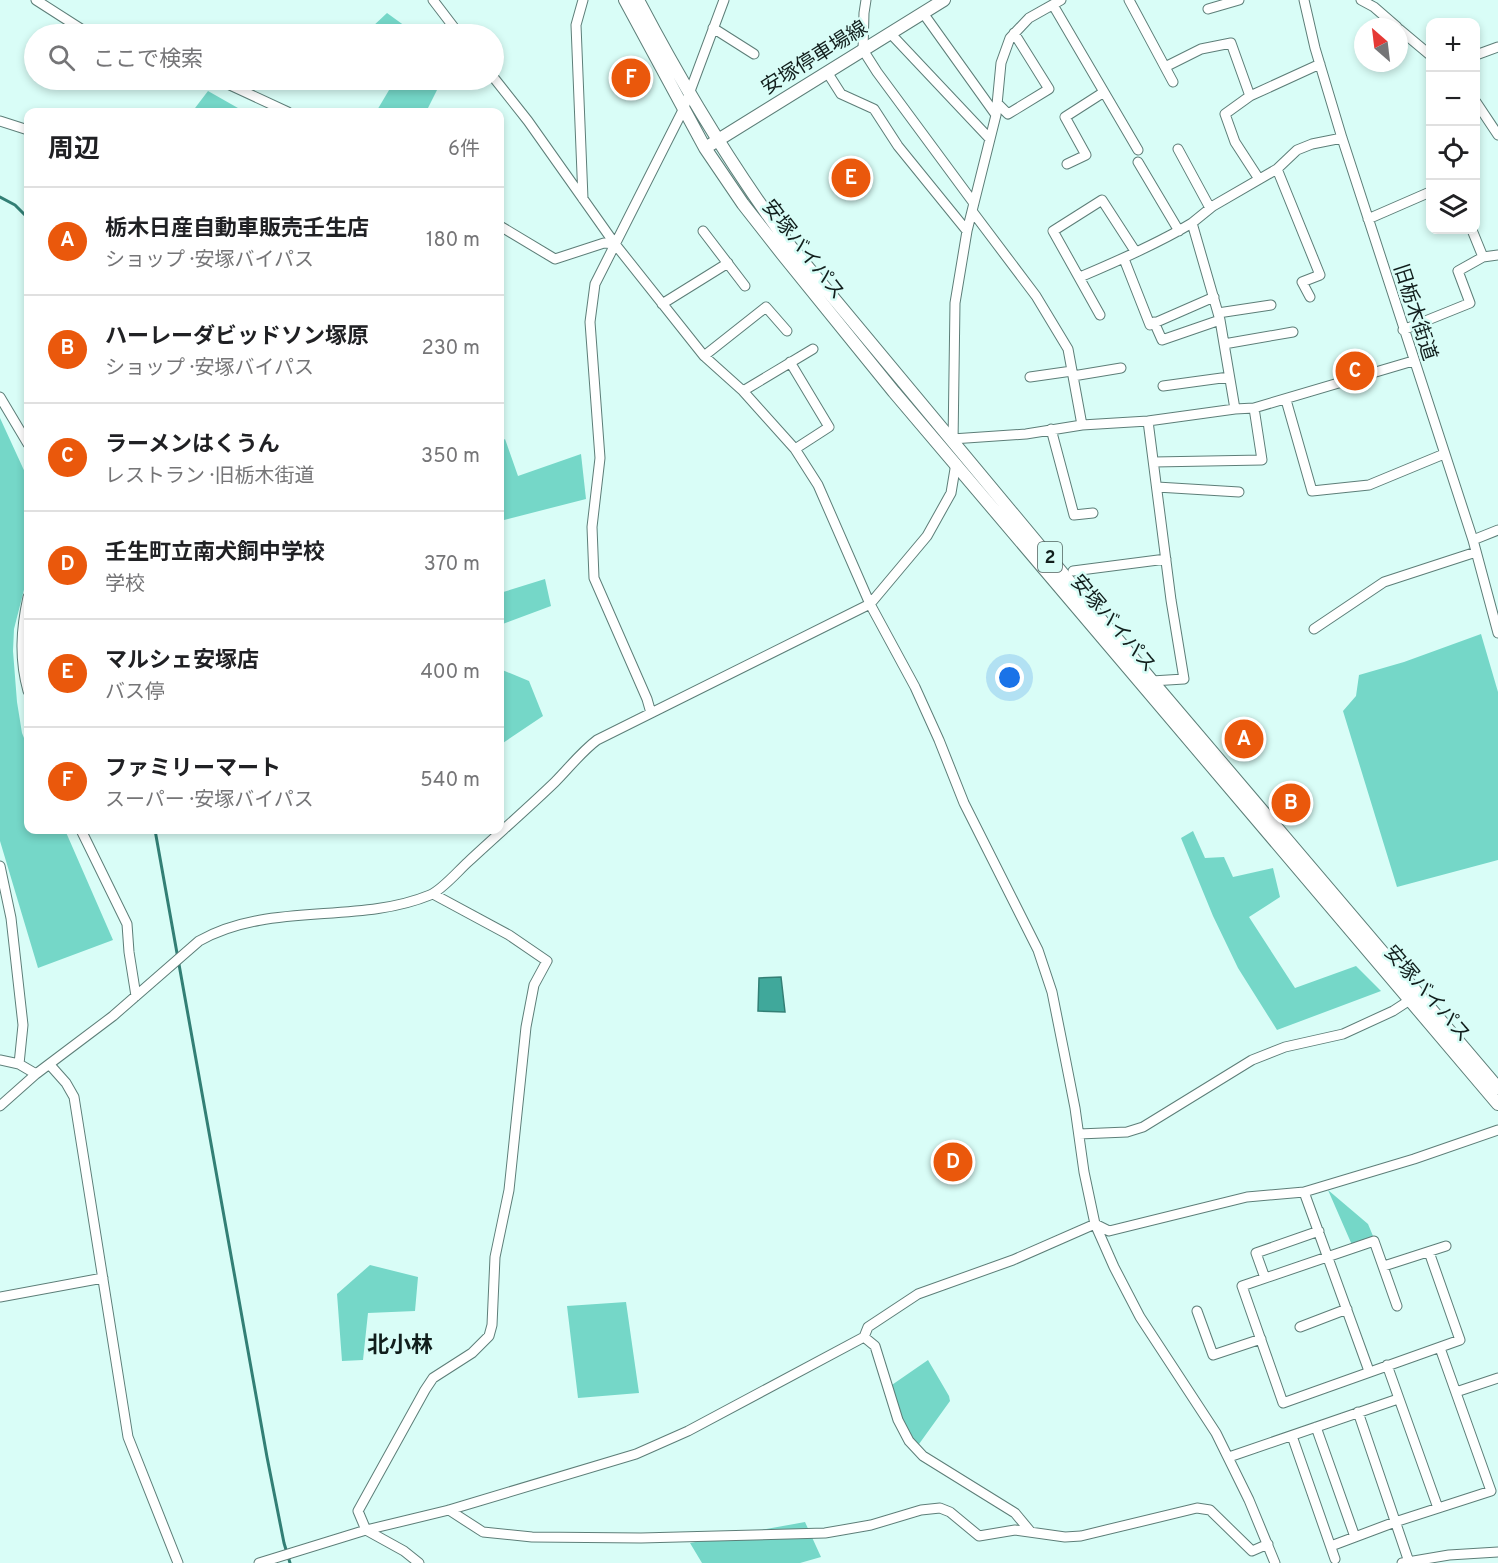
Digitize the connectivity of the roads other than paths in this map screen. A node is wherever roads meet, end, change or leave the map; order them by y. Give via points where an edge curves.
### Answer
1 (36, 0) edge
2 (433, 0) edge
3 (583, 0) edge
4 (625, 0) edge
5 (638, 0) edge
6 (724, 0) edge
7 (866, 0) edge
8 (944, 0) edge
9 (1129, 0) edge
10 (1239, 0) edge
11 (1304, 0) edge
12 (1363, 0) edge
13 (1057, 2) edge
14 (1208, 9) dead end
15 (923, 13) junction
16 (1387, 18) edge
17 (73, 24) edge
18 (451, 24) edge
19 (713, 28) junction
20 (890, 33) junction
21 (1014, 33) junction
22 (1408, 36) edge
23 (1498, 47) edge
24 (863, 50) junction
25 (1426, 51) edge
26 (754, 54) dead end
27 (1480, 54) edge
28 (1320, 64) junction
29 (1164, 67) junction
30 (827, 72) junction
31 (1173, 82) dead end
32 (241, 90) edge
33 (503, 90) edge
34 (1104, 92) junction
35 (689, 93) junction
36 (1250, 96) junction
37 (998, 104) junction
38 (279, 108) edge
39 (1480, 108) edge
40 (683, 110) junction
41 (996, 116) junction
42 (0, 121) edge
43 (24, 129) edge
44 (1498, 135) edge
45 (990, 138) junction
46 (1342, 138) junction
47 (717, 140) junction
48 (705, 148) junction
49 (1178, 149) dead end
50 (1138, 150) dead end
51 (1138, 162) dead end
52 (1067, 164) dead end
53 (1277, 169) junction
54 (1259, 179) junction
55 (1426, 194) edge
56 (583, 200) junction
57 (973, 206) junction
58 (1210, 208) junction
59 (1368, 219) junction
60 (1192, 223) junction
61 (504, 228) edge
62 (703, 231) dead end
63 (967, 231) junction
64 (1179, 231) junction
65 (1474, 234) edge
66 (615, 244) junction
67 (1135, 251) junction
68 (1498, 255) edge
69 (1483, 257) junction
70 (1124, 259) junction
71 (728, 263) junction
72 (1080, 277) junction
73 (745, 286) dead end
74 (1214, 297) junction
75 (1310, 297) dead end
76 (662, 304) junction
77 (1271, 305) dead end
78 (1100, 315) dead end
79 (1219, 317) junction
80 (1154, 322) junction
81 (1403, 330) junction
82 (787, 331) dead end
83 (1293, 332) dead end
84 (1224, 344) junction
85 (813, 349) dead end
86 (704, 356) junction
87 (790, 362) junction
88 (1413, 362) junction
89 (1121, 368) dead end
90 (1072, 373) junction
91 (1030, 377) dead end
92 (1229, 377) junction
93 (1163, 386) dead end
94 (743, 391) junction
95 (0, 397) edge
96 (1286, 400) junction
97 (1254, 408) junction
98 (1234, 409) junction
99 (1148, 421) junction
100 (1082, 425) junction
101 (1051, 429) junction
102 (24, 437) edge
103 (952, 439) junction
104 (795, 448) junction
105 (1444, 454) junction
106 (1154, 462) junction
107 (956, 466) junction
108 (1157, 487) junction
109 (1239, 492) dead end
110 (1093, 513) dead end
111 (1498, 530) edge
112 (1473, 540) junction
113 (1476, 552) junction
114 (1166, 559) junction
115 (1073, 571) dead end
116 (870, 604) junction
117 (24, 615) edge
118 (1314, 628) dead end
119 (1498, 633) edge
120 (24, 670) edge
121 (1152, 681) junction
122 (651, 713) junction
123 (504, 828) edge
124 (83, 834) edge
125 (498, 834) edge
126 (0, 866) edge
127 (433, 894) junction
128 (136, 996) junction
129 (1414, 998) junction
130 (0, 1060) edge
131 (19, 1064) junction
132 (50, 1065) junction
133 (36, 1074) junction
134 (1498, 1088) edge
135 (1498, 1104) edge
136 (0, 1106) edge
137 (1498, 1130) edge
138 (1080, 1134) junction
139 (1304, 1192) junction
140 (1095, 1224) junction
141 (1319, 1232) junction
142 (1446, 1246) dead end
143 (1429, 1252) junction
144 (1328, 1258) junction
145 (1384, 1266) junction
146 (103, 1278) junction
147 (1265, 1278) junction
148 (0, 1297) edge
149 (1397, 1306) dead end
150 (1347, 1309) junction
151 (1197, 1311) dead end
152 (1300, 1327) dead end
153 (864, 1337) junction
154 (1261, 1339) junction
155 (1440, 1348) junction
156 (1387, 1365) junction
157 (1369, 1371) junction
158 (1498, 1378) edge
159 (1456, 1392) junction
160 (1398, 1399) junction
161 (1358, 1412) junction
162 (1316, 1427) junction
163 (1292, 1436) junction
164 (1229, 1457) junction
165 (1438, 1508) junction
166 (449, 1510) junction
167 (1395, 1522) junction
168 (366, 1530) junction
169 (1030, 1531) junction
170 (1355, 1537) junction
171 (1268, 1544) junction
172 (1331, 1546) junction
173 (1498, 1552) edge
174 (1478, 1558) edge
175 (1335, 1559) dead end
176 (1406, 1562) edge
177 (178, 1563) edge
178 (259, 1563) edge
179 (419, 1563) edge
180 (1275, 1563) edge

1 - 17 street
2 - 18 street
3 - 56 street via 576,25
4 - 40 main road, 安塚バイパス / 2
5 - 35 main road, 安塚バイパス / 2
6 - 19 street
7 - 24 street
8 - 15 main road, 安塚停車場線
9 - 29 street
10 - 14 street
11 - 28 street, 旧栃木街道
12 - 16 street
13 - 21 street via 1029,18
13 - 34 street
15 - 20 main road, 安塚停車場線
15 - 41 street
19 - 26 street
19 - 35 street
20 - 24 main road, 安塚停車場線
20 - 45 street
21 - 37 street via 1001,63
21 - 37 street via 1048,89 1008,114
22 - 25 street
23 - 27 street
24 - 30 main road, 安塚停車場線
24 - 57 street
28 - 36 street
28 - 46 street, 旧栃木街道
29 - 31 street
29 - 36 street via 1201,49 1231,43
30 - 47 main road, 安塚停車場線
30 - 63 street via 841,94 874,109 898,147
32 - 38 street
33 - 56 street
34 - 50 street
34 - 52 street via 1065,117 1086,154
35 - 40 street
35 - 47 main road, 安塚バイパス / 2
36 - 54 street via 1225,114 1235,142
37 - 41 street
39 - 44 street
40 - 48 main road, 安塚バイパス / 2
40 - 66 street
41 - 45 street
42 - 43 street
45 - 57 street
46 - 53 street via 1297,150
46 - 59 street, 旧栃木街道
47 - 48 main road, 安塚停車場線
47 - 103 main road, 安塚バイパス / 2 via 791,247
48 - 107 main road, 安塚バイパス / 2 via 783,255
49 - 58 street
51 - 64 street
53 - 54 street
53 - 75 street via 1320,275 1302,282
54 - 58 street
55 - 59 street
56 - 66 street
57 - 63 street
57 - 90 street via 1068,349
58 - 60 street
59 - 81 street, 旧栃木街道
60 - 64 street
60 - 74 street
61 - 66 street via 555,259 604,243
62 - 71 street
63 - 103 street via 955,303
64 - 67 street
65 - 69 street
66 - 76 street
66 - 122 street via 595,284 590,322 600,458 592,527 594,578
67 - 70 street
67 - 72 street via 1102,200 1053,231
68 - 69 street
69 - 81 street via 1458,271 1470,303
70 - 72 street
70 - 80 street via 1150,325
71 - 73 street
71 - 76 street
72 - 78 street
74 - 79 street
74 - 80 street
76 - 86 street
77 - 79 street
79 - 80 street via 1162,340
79 - 84 street
81 - 88 street, 旧栃木街道
82 - 86 street via 766,307
83 - 84 street
84 - 92 street
85 - 87 street
86 - 94 street
87 - 94 street
87 - 104 street via 829,427
88 - 96 street
88 - 105 street, 旧栃木街道
89 - 90 street
90 - 91 street
90 - 100 street
92 - 93 street
92 - 98 street
94 - 104 street
95 - 102 street
96 - 97 street
96 - 105 street via 1312,491 1369,485
97 - 98 street
97 - 106 street via 1262,460
98 - 99 street
99 - 100 street
99 - 106 street
100 - 101 street
101 - 103 street
101 - 110 street via 1074,515
103 - 107 street
103 - 121 main road, 安塚バイパス / 2
104 - 116 street via 818,485
105 - 112 street, 旧栃木街道
106 - 108 street
107 - 116 street via 951,493 927,536
107 - 129 main road, 安塚バイパス / 2
108 - 109 street
108 - 114 street
111 - 112 street
112 - 113 street, 旧栃木街道
113 - 118 street via 1384,582
113 - 119 street, 旧栃木街道
114 - 115 street
114 - 121 street via 1184,679
116 - 122 street
116 - 138 street via 915,687 964,803 1038,950 1053,999
117 - 120 street via 21,644
121 - 129 main road, 安塚バイパス / 2
122 - 123 street via 592,744
124 - 128 street via 127,924
125 - 127 street
126 - 131 street via 11,918 23,1025
127 - 128 street via 381,908 241,923 189,947
127 - 168 street via 509,935 547,961 534,985 526,1027 509,1190 495,1257 489,1336 472,1353 433,1378 425,1390 358,1511
128 - 132 street
129 - 134 main road, 安塚バイパス / 2
129 - 135 main road, 安塚バイパス / 2
129 - 138 street via 1343,1034 1260,1056 1143,1127 1127,1132
130 - 131 street
131 - 133 street
132 - 133 street
132 - 146 street via 74,1097
133 - 136 street
137 - 139 street
138 - 140 street
139 - 140 street via 1247,1197 1109,1231
139 - 141 street
140 - 153 street via 1013,1260 918,1294 868,1327
140 - 164 street via 1131,1302
141 - 144 street
141 - 147 street via 1256,1253
142 - 143 street
143 - 145 street
143 - 155 street via 1460,1340
144 - 145 street via 1374,1241
144 - 147 street
144 - 150 street
145 - 149 street
146 - 148 street
146 - 177 street via 128,1437
147 - 154 street via 1242,1286
150 - 152 street
150 - 157 street
151 - 154 street via 1213,1355
153 - 166 street via 688,1431 636,1454
153 - 169 street via 875,1346 898,1420 909,1442 923,1456 1015,1513
154 - 157 street via 1283,1402
155 - 156 street
155 - 159 street
156 - 157 street
156 - 160 street
158 - 159 street
159 - 165 street via 1491,1491
160 - 161 street
160 - 165 street
161 - 162 street
161 - 167 street
162 - 163 street
162 - 170 street
163 - 164 street
163 - 172 street
164 - 171 street
165 - 167 street
166 - 168 street
166 - 169 street via 483,1532 532,1537 825,1533 940,1508 979,1536
167 - 170 street
167 - 176 street
168 - 178 street
168 - 179 street
169 - 171 street via 1081,1536 1203,1508 1210,1510 1252,1551
170 - 172 street
171 - 180 street
172 - 175 street
173 - 174 street
174 - 176 street via 1449,1555

